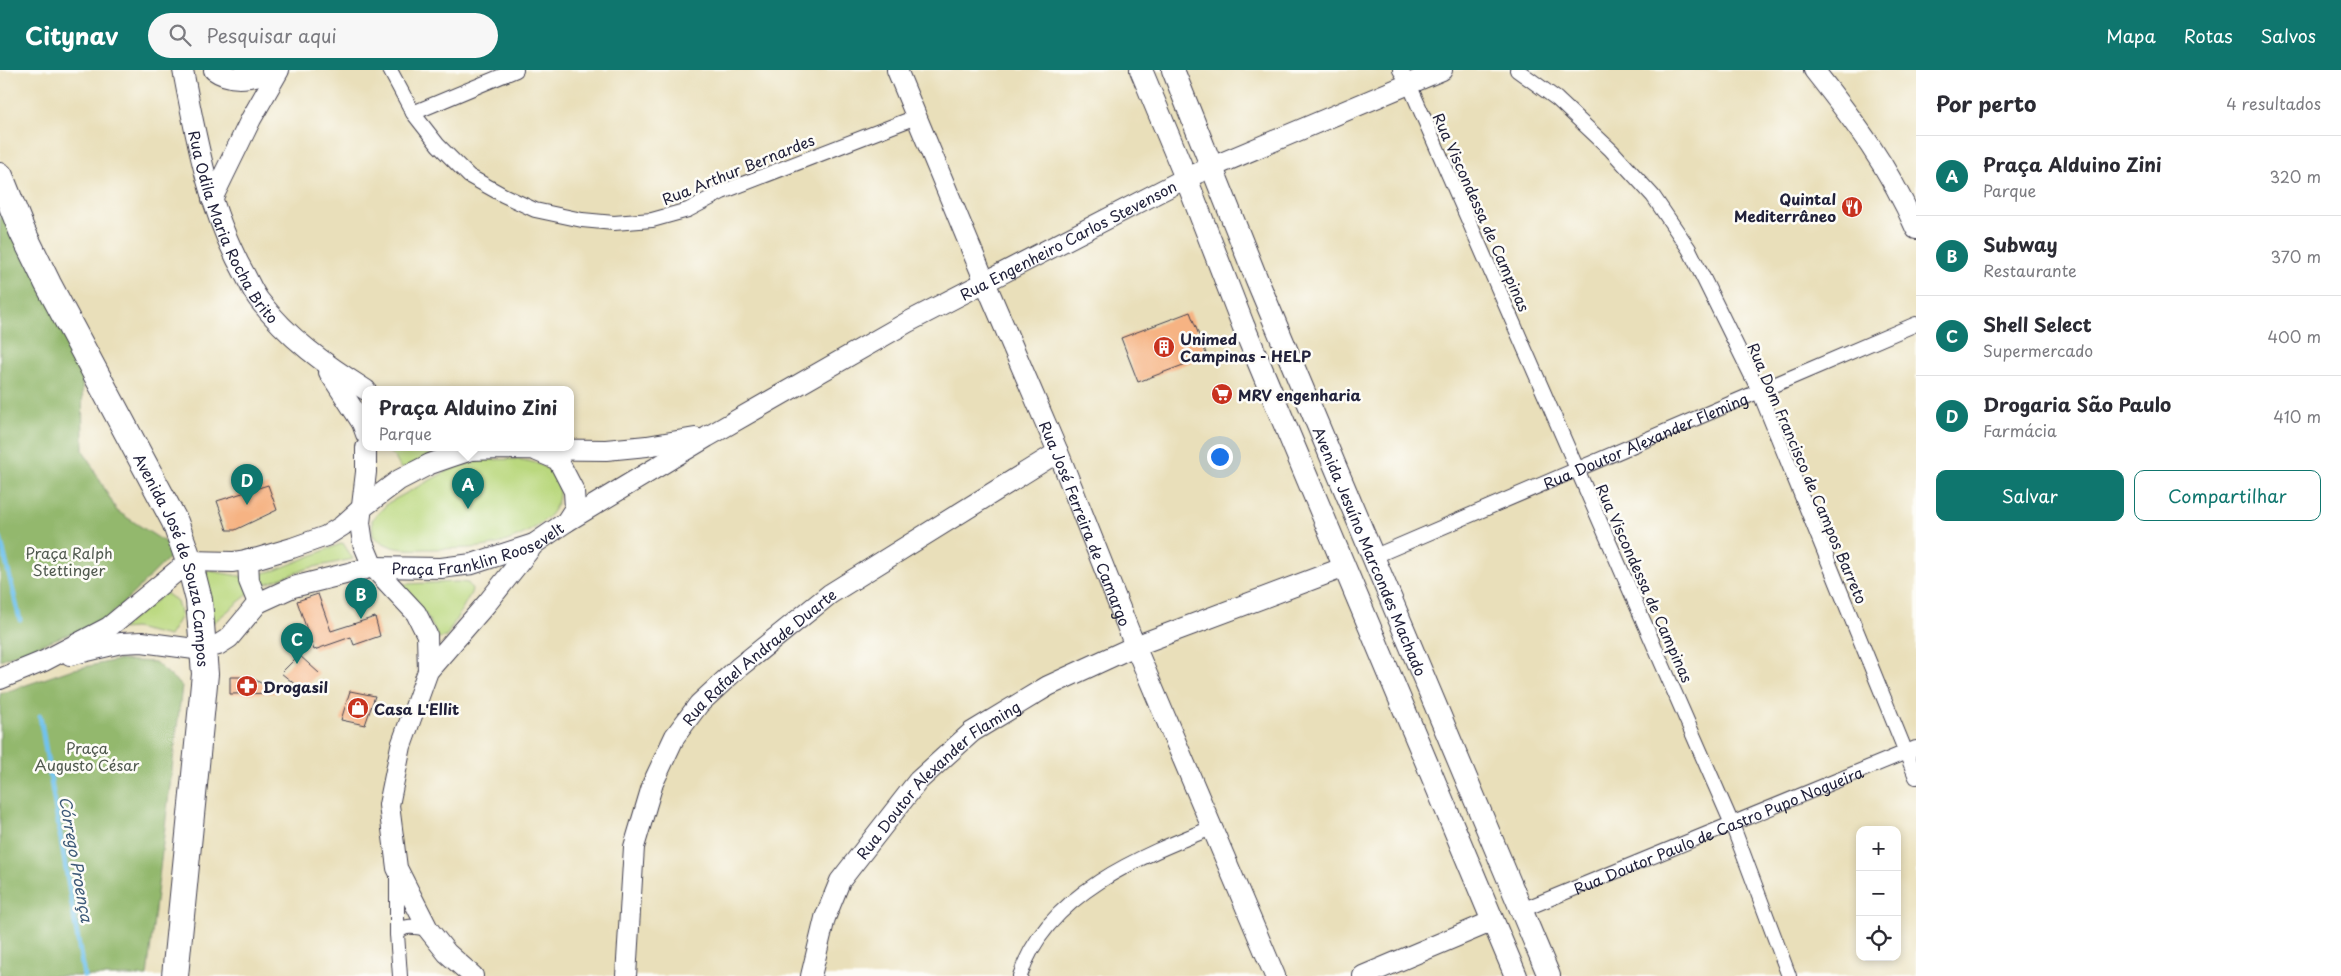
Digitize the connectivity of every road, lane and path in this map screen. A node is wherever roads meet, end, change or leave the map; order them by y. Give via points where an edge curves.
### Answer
1 (183, 70) edge
2 (214, 70) edge
3 (273, 70) edge
4 (279, 70) edge
5 (390, 70) edge
6 (516, 70) edge
7 (897, 70) edge
8 (1142, 70) edge
9 (1173, 70) edge
10 (1442, 70) edge
11 (1517, 70) edge
12 (1814, 70) edge
13 (1404, 77) edge
14 (413, 113) junction
15 (916, 117) junction
16 (1213, 167) junction
17 (0, 176) edge
18 (1186, 178) junction
19 (212, 199) junction
20 (1916, 228) edge
21 (1257, 280) junction
22 (985, 282) junction
23 (1229, 291) junction
24 (1916, 324) edge
25 (322, 362) junction
26 (1301, 382) junction
27 (362, 387) edge
28 (1759, 391) junction
29 (1272, 394) junction
30 (362, 423) edge
31 (707, 436) junction
32 (574, 449) edge
33 (366, 451) edge
34 (469, 451) edge
35 (538, 451) edge
36 (1058, 452) junction
37 (1578, 471) junction
38 (362, 508) junction
39 (566, 522) junction
40 (534, 544) junction
41 (1375, 556) junction
42 (248, 560) junction
43 (189, 561) junction
44 (373, 567) junction
45 (1344, 567) junction
46 (258, 603) junction
47 (1136, 646) junction
48 (202, 650) junction
49 (44, 661) junction
50 (428, 671) junction
51 (0, 679) edge
52 (1428, 683) junction
53 (1399, 696) junction
54 (1911, 750) edge
55 (1461, 764) junction
56 (1916, 777) edge
57 (1433, 778) junction
58 (1732, 824) junction
59 (1214, 827) junction
60 (397, 868) junction
61 (1522, 910) junction
62 (1493, 921) junction
63 (428, 929) junction
64 (397, 934) junction
65 (175, 976) edge
66 (400, 976) edge
67 (473, 976) edge
68 (626, 976) edge
69 (811, 976) edge
70 (1020, 976) edge
71 (1275, 976) edge
72 (1363, 976) edge
73 (1516, 976) edge
74 (1549, 976) edge
75 (1789, 976) edge

1 - 19 street, Rua Odila Maria Rocha Brito
2 - 3 street via 238,78 255,78
4 - 19 street
5 - 14 street, Rua Arthur Bernardes
6 - 14 street
7 - 15 street, Rua José Ferreira de Camargo
8 - 18 main road, Avenida Jesuíno Marcondes Machado
9 - 16 main road, Avenida Jesuíno Marcondes Machado
10 - 13 street, Rua Engenheiro Carlos Stevenson
11 - 28 street, Rua Dom Francisco de Campos Barreto via 1556,99 1611,150 1653,196 1689,249
12 - 20 street via 1883,163
13 - 16 street, Rua Engenheiro Carlos Stevenson
13 - 37 street, Rua Viscondessa de Campinas
14 - 15 street, Rua Arthur Bernardes via 438,145 469,176 503,195 535,210 614,223 652,220 688,210 722,192
15 - 22 street, Rua José Ferreira de Camargo
16 - 18 street, Rua Engenheiro Carlos Stevenson
16 - 21 main road, Avenida Jesuíno Marcondes Machado
17 - 43 highway, Avenida José de Souza Campos via 22,231 175,522
18 - 22 street, Rua Engenheiro Carlos Stevenson
18 - 23 main road, Avenida Jesuíno Marcondes Machado
19 - 25 street, Rua Odila Maria Rocha Brito via 234,255 258,298 283,328
21 - 23 main road
21 - 26 main road, Avenida Jesuíno Marcondes Machado
22 - 31 street, Rua Engenheiro Carlos Stevenson
22 - 36 street, Rua José Ferreira de Camargo
23 - 29 main road, Avenida Jesuíno Marcondes Machado
24 - 28 street, Rua Doutor Alexander Fleming
25 - 27 street, Rua Odila Maria Rocha Brito
25 - 30 street, Rua Odila Maria Rocha Brito
26 - 29 main road
26 - 41 main road, Avenida Jesuíno Marcondes Machado
28 - 37 street, Rua Doutor Alexander Fleming
28 - 54 street, Rua Dom Francisco de Campos Barreto
29 - 45 main road, Avenida Jesuíno Marcondes Machado
31 - 32 street, Rua Engenheiro Carlos Stevenson via 647,446
31 - 39 street, Rua Engenheiro Carlos Stevenson
33 - 38 street
34 - 38 street, Praça Franklin Roosevelt via 430,464 399,480
35 - 39 street, Praça Franklin Roosevelt via 558,460 570,480 575,508
36 - 47 street, Rua José Ferreira de Camargo
36 - 68 street, Rua Rafael Andrade Duarte via 830,594 699,704 675,736 653,782 634,847
37 - 41 street, Rua Doutor Alexander Fleming
37 - 58 street, Rua Viscondessa de Campinas
38 - 42 street via 326,536
38 - 44 street, Praça Franklin Roosevelt via 360,531
39 - 40 street, Praça Franklin Roosevelt
40 - 44 street, Praça Franklin Roosevelt via 472,564 440,568
40 - 50 street
41 - 52 main road, Avenida Jesuíno Marcondes Machado
42 - 43 street
42 - 46 street via 249,581
43 - 48 highway, Avenida José de Souza Campos via 199,600
43 - 49 street via 108,627
44 - 46 street via 293,587
44 - 50 street via 416,613 427,635
45 - 47 street
45 - 53 main road, Avenida Jesuíno Marcondes Machado
46 - 48 street via 229,638
47 - 59 street, Rua José Ferreira de Camargo
47 - 69 street, Rua Doutor Alexander Flaming via 1048,686 972,732 918,781 840,880 825,918
48 - 49 street via 142,642 121,643
48 - 65 highway, Avenida José de Souza Campos via 205,674
49 - 51 street
50 - 60 street via 401,746 389,805
52 - 53 main road
52 - 55 main road, Avenida Jesuíno Marcondes Machado
53 - 57 main road, Avenida Jesuíno Marcondes Machado
54 - 56 street, Rua Dom Francisco de Campos Barreto
54 - 58 street, Rua Doutor Paulo de Castro Pupo Nogueira
55 - 57 main road
55 - 61 main road, Avenida Jesuíno Marcondes Machado
57 - 62 main road, Avenida Jesuíno Marcondes Machado
58 - 61 street, Rua Doutor Paulo de Castro Pupo Nogueira
58 - 75 street, Rua Viscondessa de Campinas
59 - 70 street via 1115,870 1072,902 1043,931
59 - 71 street, Rua José Ferreira de Camargo
60 - 63 street
60 - 64 street
61 - 74 main road, Avenida Jesuíno Marcondes Machado
62 - 72 street
62 - 73 main road, Avenida Jesuíno Marcondes Machado
63 - 64 street via 406,927
63 - 67 street via 447,953
64 - 66 street

